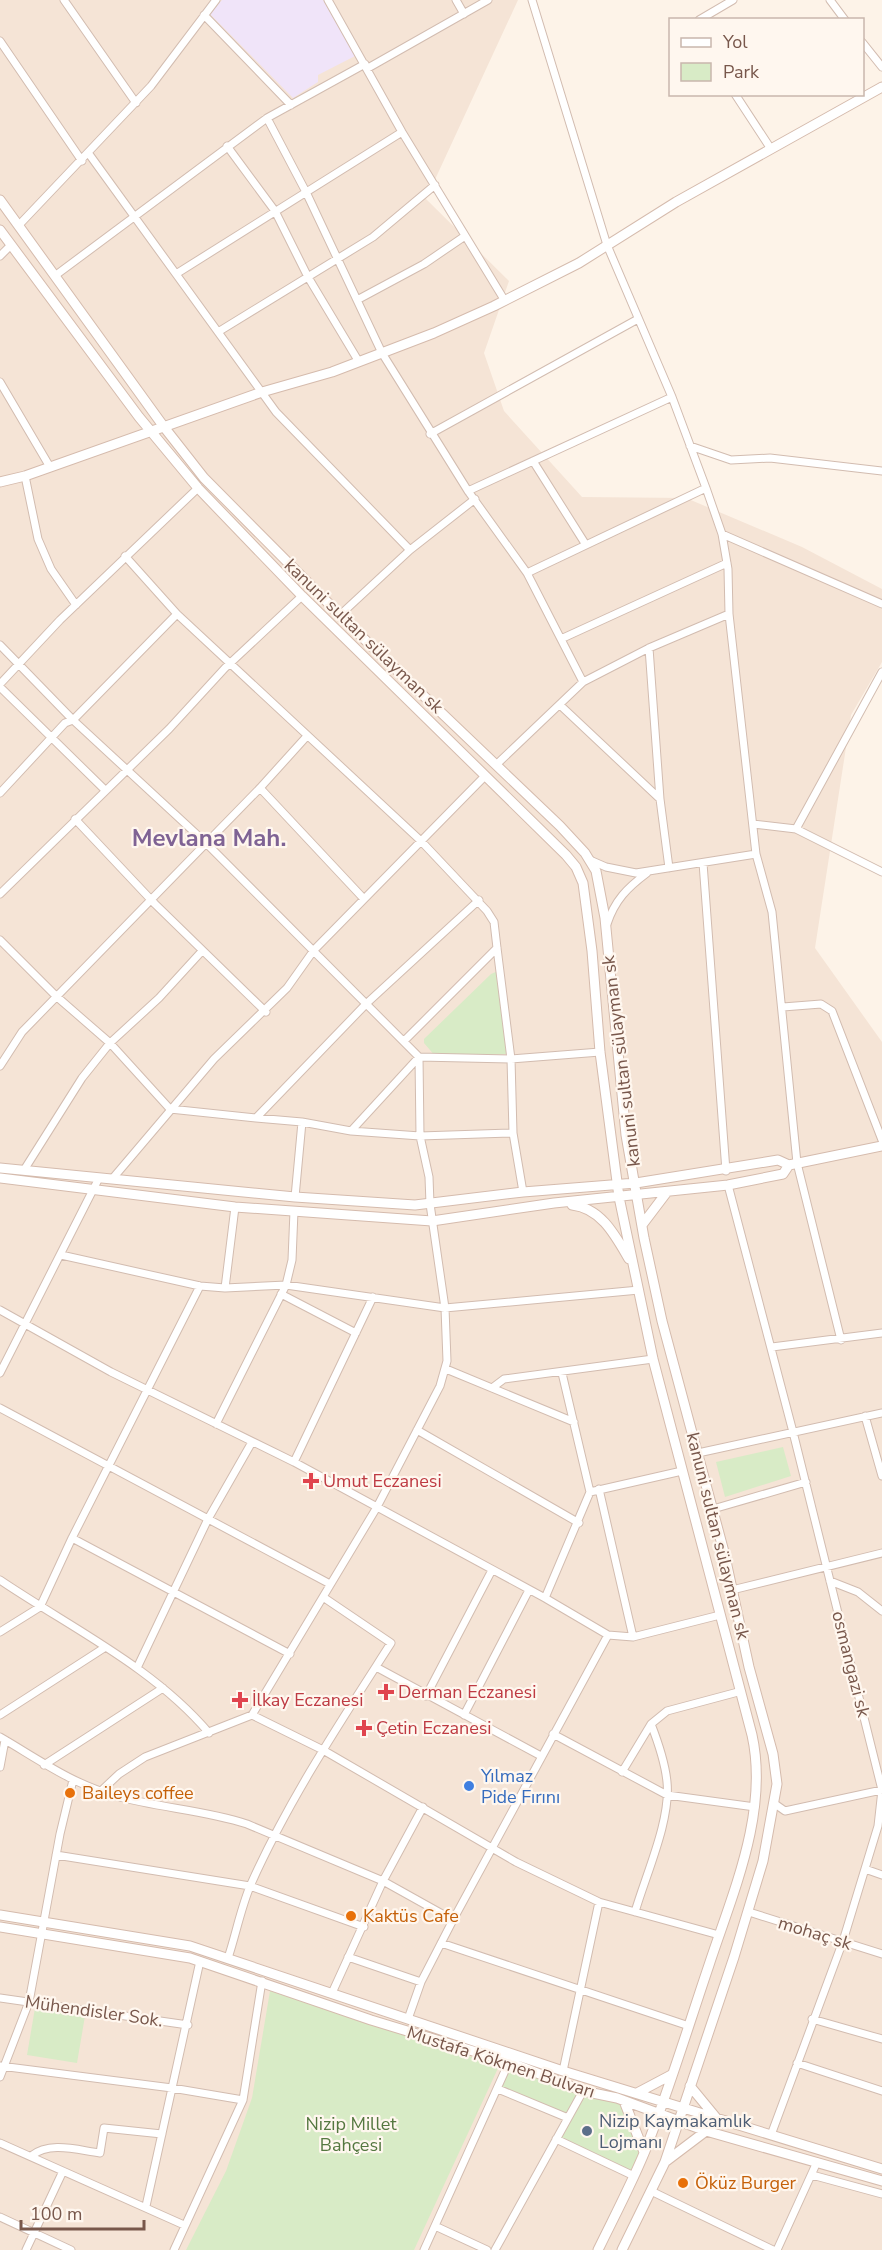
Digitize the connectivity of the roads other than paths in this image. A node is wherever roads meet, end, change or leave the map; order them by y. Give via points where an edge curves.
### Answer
1 (64, 0) edge
2 (216, 0) edge
3 (328, 0) edge
4 (456, 0) edge
5 (488, 0) edge
6 (532, 0) edge
7 (733, 0) edge
8 (830, 0) edge
9 (464, 14) junction
10 (204, 15) junction
11 (702, 18) edge
12 (844, 18) edge
13 (0, 40) edge
14 (864, 44) edge
15 (367, 66) junction
16 (882, 67) edge
17 (882, 87) edge
18 (736, 96) edge
19 (136, 103) junction
20 (291, 105) junction
21 (267, 118) junction
22 (402, 132) junction
23 (227, 146) junction
24 (771, 149) junction
25 (89, 154) junction
26 (82, 161) junction
27 (435, 185) junction
28 (306, 192) junction
29 (0, 200) edge
30 (275, 211) junction
31 (135, 218) junction
32 (19, 225) junction
33 (0, 230) edge
34 (465, 236) junction
35 (11, 245) junction
36 (607, 245) junction
37 (0, 256) edge
38 (337, 258) junction
39 (176, 274) junction
40 (56, 275) junction
41 (308, 277) junction
42 (357, 300) junction
43 (505, 301) junction
44 (638, 318) junction
45 (218, 332) junction
46 (382, 353) junction
47 (359, 362) junction
48 (0, 382) edge
49 (262, 392) junction
50 (672, 398) junction
51 (164, 427) junction
52 (151, 432) junction
53 (430, 434) junction
54 (690, 446) junction
55 (533, 461) junction
56 (50, 467) junction
57 (882, 471) edge
58 (26, 476) junction
59 (0, 482) edge
60 (198, 488) junction
61 (706, 488) junction
62 (468, 491) junction
63 (475, 499) junction
64 (722, 534) junction
65 (586, 545) junction
66 (410, 550) junction
67 (125, 556) junction
68 (727, 562) junction
69 (527, 573) junction
70 (302, 596) junction
71 (882, 604) edge
72 (76, 605) junction
73 (177, 614) junction
74 (729, 614) junction
75 (340, 615) junction
76 (563, 638) junction
77 (0, 645) edge
78 (649, 648) junction
79 (230, 664) junction
80 (19, 665) junction
81 (882, 672) edge
82 (583, 682) junction
83 (0, 685) edge
84 (560, 705) junction
85 (73, 720) junction
86 (307, 736) junction
87 (52, 738) junction
88 (497, 765) junction
89 (127, 769) junction
90 (484, 777) junction
91 (260, 788) junction
92 (105, 789) junction
93 (0, 794) edge
94 (660, 799) junction
95 (75, 819) junction
96 (753, 824) junction
97 (796, 829) junction
98 (421, 841) junction
99 (205, 842) junction
100 (756, 854) junction
101 (590, 860) junction
102 (703, 863) junction
103 (669, 868) junction
104 (649, 871) junction
105 (882, 872) edge
106 (0, 894) edge
107 (151, 899) junction
108 (364, 899) junction
109 (479, 900) junction
110 (606, 929) junction
111 (0, 940) edge
112 (497, 948) junction
113 (314, 950) junction
114 (202, 951) junction
115 (56, 996) junction
116 (367, 1003) junction
117 (783, 1007) junction
118 (266, 1011) junction
119 (404, 1041) junction
120 (110, 1043) junction
121 (600, 1052) junction
122 (419, 1057) junction
123 (511, 1059) junction
124 (0, 1066) edge
125 (170, 1109) junction
126 (256, 1118) junction
127 (303, 1122) junction
128 (351, 1131) junction
129 (513, 1133) junction
130 (420, 1136) junction
131 (882, 1140) edge
132 (882, 1146) edge
133 (793, 1164) junction
134 (0, 1168) edge
135 (24, 1170) junction
136 (726, 1171) junction
137 (0, 1178) edge
138 (99, 1178) junction
139 (113, 1178) junction
140 (636, 1183) junction
141 (617, 1185) junction
142 (728, 1185) junction
143 (94, 1188) junction
144 (523, 1192) junction
145 (667, 1192) junction
146 (638, 1196) junction
147 (295, 1197) junction
148 (619, 1197) junction
149 (554, 1203) junction
150 (430, 1204) junction
151 (235, 1207) junction
152 (294, 1211) junction
153 (432, 1221) junction
154 (642, 1225) junction
155 (61, 1255) junction
156 (634, 1269) junction
157 (286, 1285) junction
158 (200, 1286) junction
159 (225, 1288) junction
160 (639, 1290) junction
161 (281, 1294) junction
162 (373, 1297) junction
163 (445, 1308) junction
164 (0, 1310) edge
165 (26, 1324) junction
166 (356, 1333) junction
167 (882, 1333) edge
168 (841, 1340) junction
169 (772, 1347) junction
170 (653, 1359) junction
171 (446, 1368) junction
172 (562, 1372) junction
173 (0, 1373) edge
174 (492, 1388) junction
175 (147, 1390) junction
176 (0, 1408) edge
177 (882, 1413) edge
178 (865, 1416) junction
179 (574, 1422) junction
180 (216, 1424) junction
181 (417, 1430) junction
182 (794, 1432) junction
183 (252, 1442) junction
184 (698, 1453) junction
185 (294, 1462) junction
186 (109, 1465) junction
187 (682, 1471) junction
188 (882, 1476) edge
189 (806, 1482) junction
190 (599, 1489) junction
191 (590, 1492) junction
192 (377, 1508) junction
193 (712, 1509) junction
194 (208, 1519) junction
195 (579, 1523) junction
196 (72, 1538) junction
197 (882, 1553) edge
198 (826, 1565) junction
199 (492, 1570) junction
200 (0, 1580) edge
201 (830, 1581) junction
202 (330, 1584) junction
203 (173, 1590) junction
204 (529, 1590) junction
205 (732, 1590) junction
206 (323, 1597) junction
207 (545, 1598) junction
208 (40, 1607) junction
209 (882, 1611) edge
210 (720, 1615) junction
211 (0, 1632) edge
212 (608, 1635) junction
213 (633, 1637) junction
214 (104, 1648) junction
215 (290, 1654) junction
216 (376, 1667) junction
217 (137, 1668) junction
218 (163, 1688) junction
219 (738, 1692) junction
220 (426, 1696) junction
221 (0, 1715) edge
222 (252, 1715) junction
223 (464, 1715) junction
224 (651, 1724) junction
225 (208, 1733) junction
226 (553, 1734) junction
227 (2, 1738) edge
228 (323, 1750) junction
229 (541, 1756) junction
230 (44, 1765) junction
231 (0, 1767) edge
232 (622, 1772) junction
233 (72, 1780) junction
234 (101, 1791) junction
235 (882, 1791) edge
236 (668, 1795) junction
237 (775, 1804) junction
238 (423, 1807) junction
239 (755, 1807) junction
240 (274, 1836) junction
241 (491, 1848) junction
242 (56, 1855) junction
243 (865, 1869) junction
244 (882, 1875) edge
245 (383, 1881) junction
246 (250, 1887) junction
247 (599, 1902) junction
248 (635, 1912) junction
249 (749, 1912) junction
250 (0, 1915) edge
251 (453, 1920) junction
252 (45, 1923) junction
253 (0, 1926) edge
254 (364, 1928) junction
255 (43, 1934) junction
256 (719, 1935) junction
257 (843, 1941) junction
258 (441, 1943) junction
259 (882, 1954) edge
260 (348, 1957) junction
261 (228, 1958) junction
262 (200, 1961) junction
263 (262, 1981) junction
264 (420, 1982) junction
265 (579, 1988) junction
266 (332, 1993) junction
267 (0, 1998) edge
268 (29, 2002) junction
269 (408, 2019) junction
270 (812, 2019) junction
271 (188, 2025) junction
272 (689, 2026) junction
273 (882, 2039) edge
274 (509, 2062) junction
275 (797, 2063) junction
276 (3, 2066) edge
277 (563, 2072) junction
278 (671, 2075) junction
279 (0, 2077) edge
280 (690, 2086) junction
281 (172, 2088) junction
282 (498, 2089) junction
283 (583, 2091) junction
284 (882, 2091) edge
285 (637, 2094) junction
286 (243, 2100) junction
287 (624, 2101) junction
288 (662, 2102) junction
289 (682, 2109) junction
290 (659, 2114) junction
291 (568, 2118) junction
292 (678, 2120) junction
293 (718, 2120) junction
294 (706, 2130) junction
295 (162, 2134) junction
296 (771, 2135) junction
297 (556, 2139) junction
298 (0, 2143) edge
299 (644, 2152) junction
300 (31, 2156) junction
301 (665, 2162) junction
302 (817, 2162) junction
303 (882, 2169) edge
304 (63, 2171) junction
305 (812, 2175) junction
306 (634, 2176) junction
307 (882, 2181) edge
308 (651, 2191) junction
309 (882, 2194) edge
310 (146, 2206) junction
311 (0, 2217) edge
312 (184, 2225) junction
313 (435, 2226) junction
314 (35, 2233) junction
315 (26, 2250) edge
316 (71, 2250) edge
317 (174, 2250) edge
318 (424, 2250) edge
319 (487, 2250) edge
320 (495, 2250) edge
321 (598, 2250) edge
322 (621, 2250) edge
323 (773, 2250) edge
324 (777, 2250) edge

1 - 19 street
2 - 10 street
3 - 15 street
4 - 9 street
5 - 9 street
6 - 36 street
7 - 11 street
8 - 12 street
9 - 15 street
10 - 19 street
10 - 20 street
13 - 26 street
14 - 16 street
15 - 20 street
15 - 22 street
17 - 24 main road
18 - 24 street
19 - 25 street
20 - 21 street
21 - 23 street
21 - 28 street
22 - 27 street
22 - 28 street
23 - 30 street
23 - 31 street
24 - 36 main road
25 - 26 street
25 - 31 street
26 - 32 street
27 - 34 street
27 - 38 street via 373,237
28 - 30 street
28 - 38 street
29 - 32 main road, kanuni sultan sülayman sk
30 - 39 street
30 - 41 street
31 - 39 street
31 - 40 street
32 - 40 main road, kanuni sultan sülayman sk
33 - 35 main road
34 - 42 street via 424,264
34 - 43 street
35 - 37 street
35 - 52 main road
36 - 43 main road
36 - 44 street
38 - 41 street
38 - 42 street
39 - 45 street
40 - 51 main road, kanuni sultan sülayman sk
41 - 45 street
41 - 47 street
42 - 46 street
43 - 46 main road
44 - 50 street
44 - 53 street
45 - 49 street
46 - 47 main road
46 - 53 street
47 - 49 main road
48 - 56 street
49 - 51 main road
49 - 66 street via 276,412
50 - 54 street
50 - 55 street
51 - 52 main road
51 - 75 main road, kanuni sultan sülayman sk via 204,478
52 - 56 main road
52 - 60 main road
53 - 62 street
54 - 57 street via 731,460 770,459
54 - 61 street
55 - 62 street
55 - 65 street
56 - 58 main road
58 - 59 main road
58 - 72 street via 38,539 51,569
60 - 67 street
60 - 70 main road
61 - 64 street
61 - 65 street
62 - 63 street
63 - 66 street
63 - 69 street
64 - 68 street
64 - 71 street
65 - 69 street
66 - 75 street
67 - 72 street
67 - 73 street
68 - 74 street
68 - 76 street
69 - 76 street
70 - 79 street
70 - 90 main road
72 - 80 street
73 - 79 street
73 - 85 street
74 - 78 street
74 - 96 street
75 - 88 main road, kanuni sultan sülayman sk
76 - 82 street
77 - 80 street
78 - 82 street
78 - 94 street
79 - 86 street
79 - 89 street
80 - 83 street
80 - 85 street
81 - 97 street
82 - 84 street
83 - 87 street
84 - 88 street
84 - 94 street
85 - 87 street
85 - 89 street
86 - 91 street
86 - 98 street
87 - 92 street
87 - 93 street
88 - 101 main road, kanuni sultan sülayman sk
89 - 92 street
89 - 99 street
90 - 98 street
90 - 121 main road via 566,855 583,883
91 - 99 street
91 - 108 street
92 - 95 street
94 - 103 street
95 - 106 street
95 - 107 street
96 - 97 street
96 - 100 street
97 - 105 street
98 - 108 street
98 - 109 street
99 - 107 street
99 - 113 street
100 - 102 street
100 - 117 street via 772,912
101 - 104 street via 624,872
101 - 110 main road, kanuni sultan sülayman sk via 596,871
102 - 103 street
102 - 136 street
103 - 104 street
104 - 110 street via 615,903
107 - 114 street
107 - 115 street
108 - 113 street
109 - 112 street via 494,922
109 - 116 street
110 - 140 main road, kanuni sultan sülayman sk via 626,1135
111 - 115 street
112 - 119 street
112 - 123 street
113 - 116 street
113 - 118 street
114 - 118 street
114 - 120 street
115 - 120 street
115 - 124 street via 22,1032
116 - 119 street
116 - 126 street
117 - 131 street via 821,1004 832,1011
117 - 133 street
118 - 125 street via 214,1059
119 - 122 street
120 - 125 street
120 - 135 street via 82,1078
121 - 123 street
121 - 141 main road
122 - 123 street
122 - 128 street
122 - 130 street
123 - 129 street
125 - 126 street
125 - 139 street
126 - 127 street
127 - 128 street
127 - 147 street
128 - 130 street
129 - 130 street
129 - 144 street
130 - 150 street
132 - 133 main road
133 - 136 main road via 778,1160
133 - 142 main road via 783,1174
133 - 168 street
134 - 135 main road
135 - 138 main road
136 - 140 main road
137 - 143 main road
138 - 139 main road
138 - 143 street
139 - 147 main road
140 - 141 main road
140 - 146 main road, kanuni sultan sülayman sk
141 - 144 main road
141 - 148 main road
142 - 145 main road
142 - 169 street, osmangazi sk
143 - 151 main road
143 - 155 street
144 - 150 main road
145 - 146 main road
145 - 154 main road
146 - 148 main road
146 - 154 main road, kanuni sultan sülayman sk
147 - 150 main road
148 - 149 main road
148 - 156 main road
149 - 153 main road
149 - 156 main road via 580,1206 601,1218
150 - 153 street
151 - 152 main road
151 - 159 street
152 - 153 main road
152 - 157 street via 292,1260
153 - 163 street
154 - 184 main road, kanuni sultan sülayman sk via 662,1321
155 - 158 street
155 - 165 street
156 - 160 main road
157 - 159 street
157 - 161 street
157 - 162 street
158 - 159 street
158 - 175 street
160 - 163 street
160 - 170 main road
161 - 166 street
161 - 180 street
162 - 163 street
162 - 166 street
163 - 171 street
164 - 165 street
165 - 173 street
165 - 175 street
166 - 185 street
167 - 168 street
168 - 169 street
169 - 182 street, osmangazi sk
170 - 172 street
170 - 187 main road
171 - 174 street
171 - 181 street
172 - 174 street via 504,1379
172 - 179 street
174 - 179 street
175 - 180 street
175 - 186 street
176 - 186 street
177 - 178 street
178 - 182 street
178 - 188 street
179 - 191 street
180 - 183 street
181 - 192 street
181 - 195 street
182 - 184 street
182 - 189 street, osmangazi sk
183 - 185 street
183 - 194 street
184 - 193 main road, kanuni sultan sülayman sk
185 - 192 street
186 - 194 street
186 - 196 street
187 - 190 street
187 - 210 main road
189 - 193 street
189 - 198 street, osmangazi sk
190 - 191 street
190 - 213 street
191 - 195 street
192 - 199 street
192 - 202 street
193 - 205 main road, kanuni sultan sülayman sk
194 - 202 street
194 - 203 street
195 - 207 street
196 - 203 street
196 - 208 street
197 - 198 street
198 - 201 street, osmangazi sk
198 - 205 street
199 - 204 street
199 - 220 street
200 - 208 street
201 - 209 street via 858,1592
201 - 235 street, osmangazi sk
202 - 206 street
203 - 215 street
203 - 217 street
204 - 207 street
204 - 223 street
205 - 237 main road, kanuni sultan sülayman sk via 776,1771
206 - 215 street
206 - 216 street via 391,1644
207 - 212 street
208 - 211 street
208 - 214 street
210 - 213 street
210 - 219 main road
212 - 213 street
212 - 226 street
214 - 217 street
214 - 221 street
215 - 222 street
216 - 220 street
216 - 228 street
217 - 218 street
218 - 225 street
218 - 230 street
219 - 224 street via 668,1711
219 - 239 main road via 756,1753
220 - 223 street
222 - 225 street
222 - 228 street
223 - 229 street
224 - 232 street
224 - 236 street via 665,1767
225 - 234 street via 145,1756
226 - 229 street
226 - 232 street
227 - 230 street
227 - 231 street
228 - 238 street
228 - 240 street
229 - 241 street
230 - 233 street
232 - 236 street
233 - 234 street
233 - 242 street
234 - 240 street via 226,1817
235 - 237 street via 785,1811
235 - 243 street, osmangazi sk via 878,1826
236 - 239 street
236 - 248 street
237 - 249 main road, kanuni sultan sülayman sk
238 - 241 street
238 - 245 street
239 - 256 main road
240 - 245 street
240 - 246 street
241 - 247 street
241 - 251 street
242 - 246 street
242 - 252 street
243 - 244 street
243 - 257 street, osmangazi sk
245 - 251 street
245 - 254 street
246 - 254 street
246 - 261 street
247 - 248 street
247 - 265 street
248 - 256 street
249 - 257 street, mohaç sk
249 - 280 main road, kanuni sultan sülayman sk
250 - 252 main road, Mustafa Kökmen Bulvarı
251 - 258 street
252 - 255 street
252 - 261 main road, Mustafa Kökmen Bulvarı via 190,1946
253 - 255 main road, Mustafa Kökmen Bulvarı
254 - 260 street
255 - 262 main road, Mustafa Kökmen Bulvarı
255 - 268 street
256 - 272 main road
257 - 259 street, mohaç sk
257 - 270 street, osmangazi sk
258 - 264 street
258 - 265 street
260 - 264 street
260 - 266 street
261 - 266 main road, Mustafa Kökmen Bulvarı
262 - 263 main road, Mustafa Kökmen Bulvarı
262 - 271 street
263 - 274 main road, Mustafa Kökmen Bulvarı via 371,2020
263 - 286 street
264 - 269 street
265 - 272 street
265 - 277 street
266 - 269 main road, Mustafa Kökmen Bulvarı
267 - 268 street, Mühendisler Sok.
268 - 271 street, Mühendisler Sok.
268 - 276 street
269 - 277 main road, Mustafa Kökmen Bulvarı
270 - 273 street
270 - 275 street, osmangazi sk
271 - 281 street
272 - 278 main road
274 - 282 street
274 - 283 main road, Mustafa Kökmen Bulvarı
275 - 284 street
275 - 296 street, osmangazi sk
276 - 279 street
276 - 281 street
277 - 285 main road, Mustafa Kökmen Bulvarı
278 - 285 main road
278 - 288 main road
280 - 289 main road, kanuni sultan sülayman sk
280 - 293 main road
281 - 286 street
281 - 295 street
282 - 291 street
282 - 313 street
283 - 287 main road, Mustafa Kökmen Bulvarı
283 - 291 street
285 - 288 main road, Mustafa Kökmen Bulvarı
286 - 312 street
287 - 290 main road, Mustafa Kökmen Bulvarı
287 - 299 main road
288 - 289 main road, Mustafa Kökmen Bulvarı
288 - 290 main road
289 - 292 main road, kanuni sultan sülayman sk
289 - 293 main road, Mustafa Kökmen Bulvarı
290 - 292 main road, Mustafa Kökmen Bulvarı
290 - 299 main road
291 - 297 street
292 - 294 main road, Mustafa Kökmen Bulvarı
292 - 301 main road, kanuni sultan sülayman sk
293 - 296 main road, Mustafa Kökmen Bulvarı
294 - 301 main road
294 - 302 main road, Mustafa Kökmen Bulvarı
295 - 300 street via 104,2128 100,2153 52,2147
295 - 310 street
296 - 303 main road, Mustafa Kökmen Bulvarı
297 - 306 street
297 - 320 street
298 - 300 street
299 - 306 main road
300 - 304 street
301 - 308 main road, kanuni sultan sülayman sk
302 - 305 street
302 - 307 main road, Mustafa Kökmen Bulvarı
304 - 310 street
304 - 314 street
305 - 309 street
305 - 324 street
306 - 321 main road
308 - 322 main road, kanuni sultan sülayman sk
308 - 323 street
310 - 312 street
311 - 314 street
312 - 317 street
313 - 318 street
313 - 319 street
314 - 315 street
314 - 316 street

